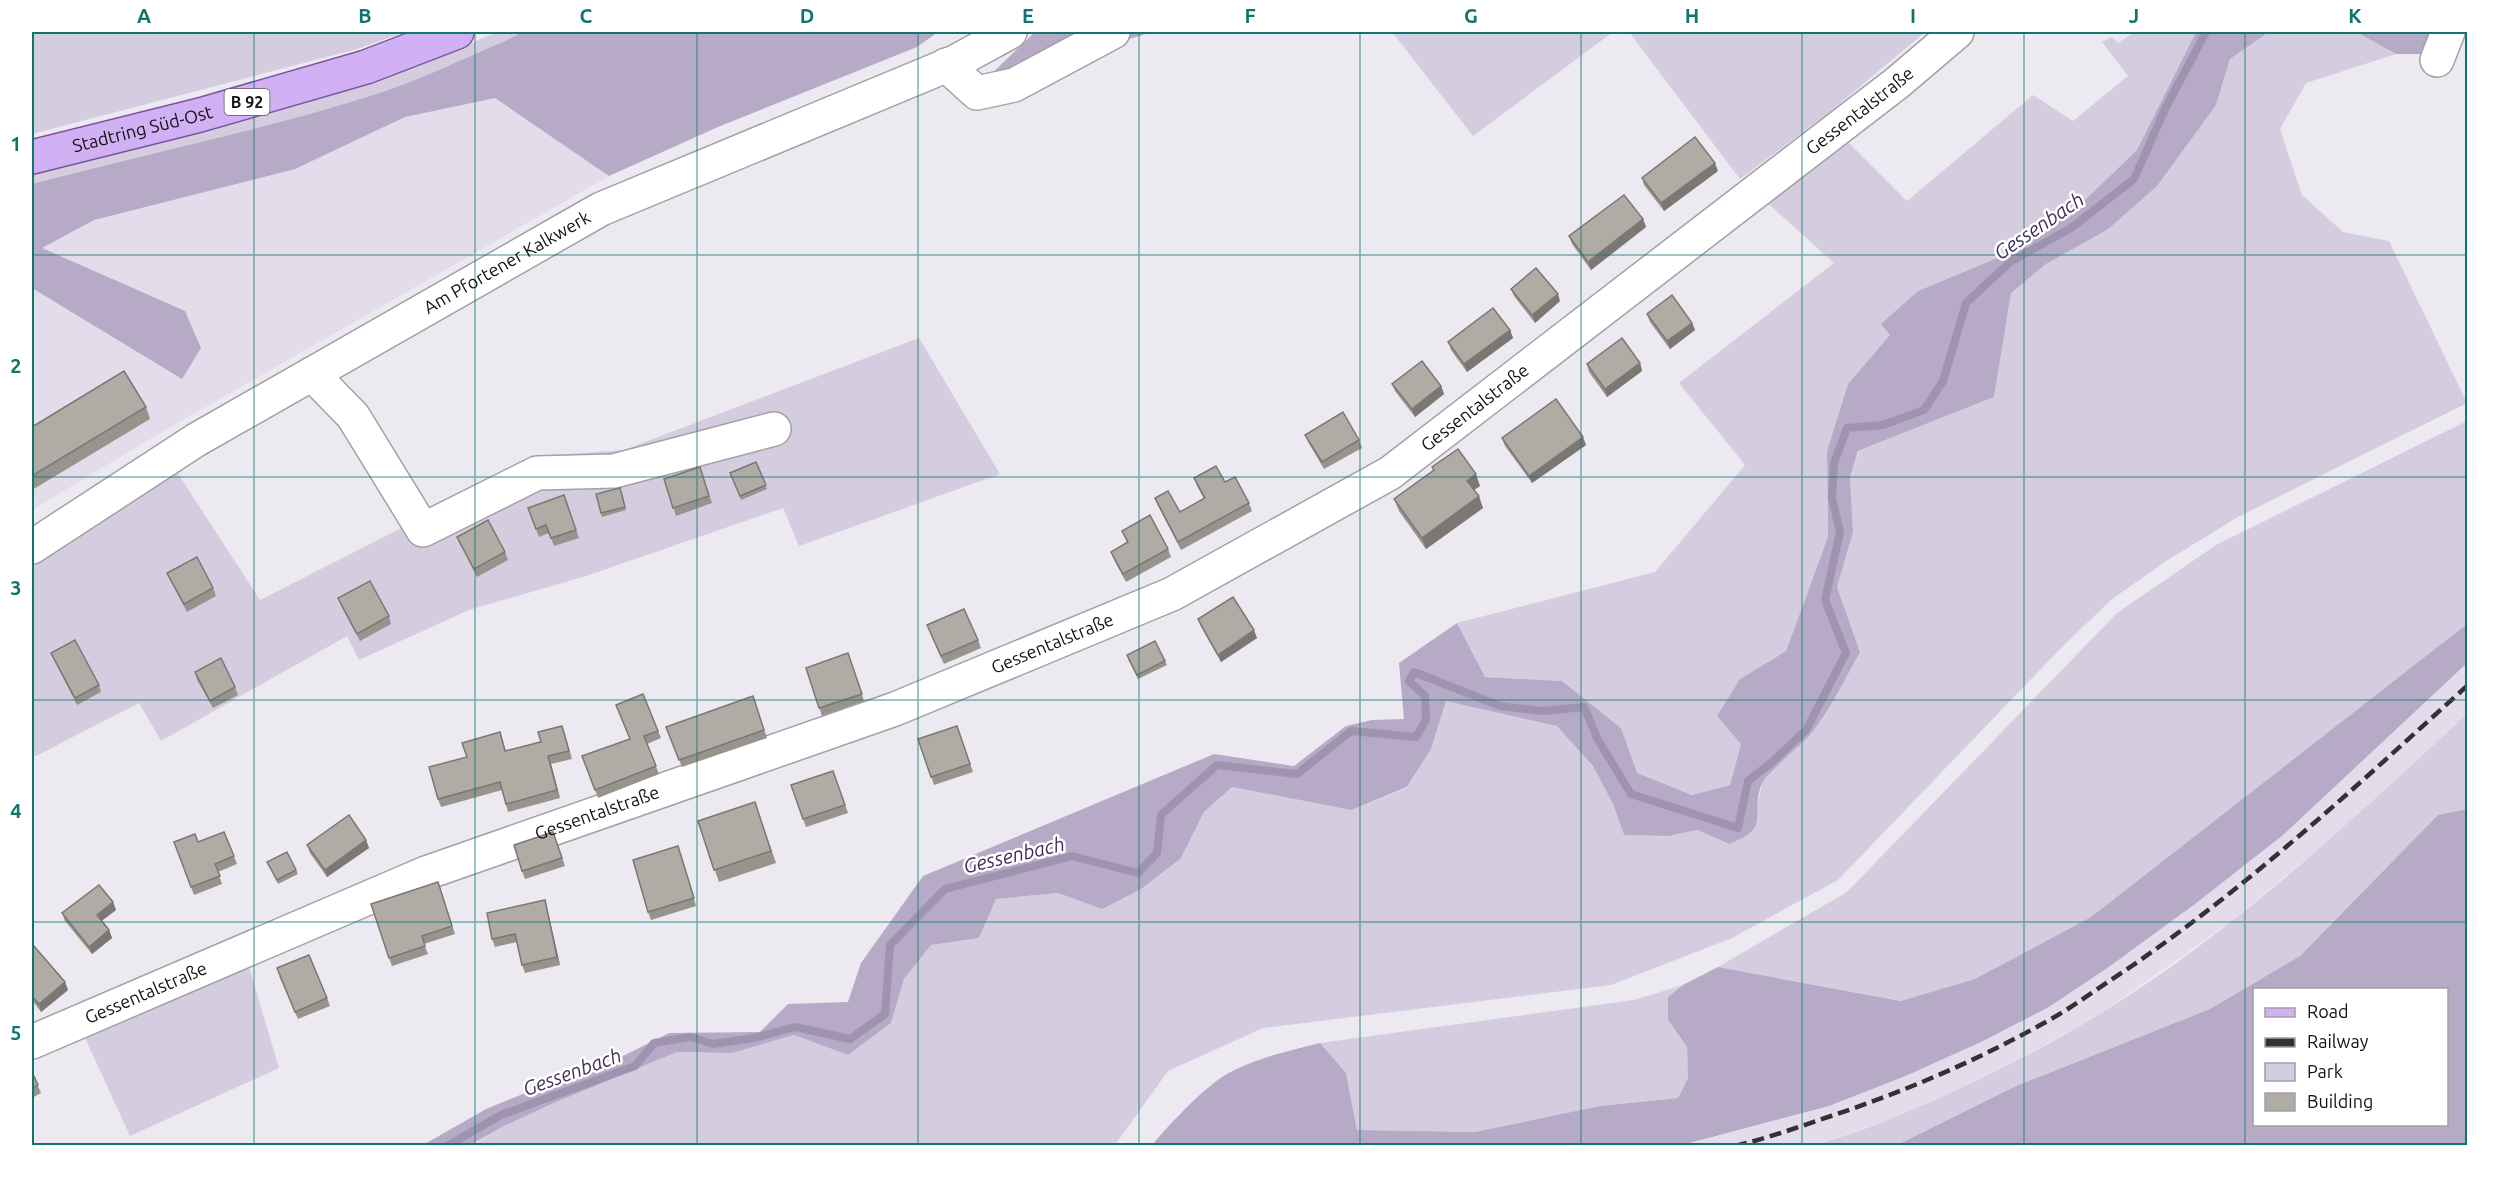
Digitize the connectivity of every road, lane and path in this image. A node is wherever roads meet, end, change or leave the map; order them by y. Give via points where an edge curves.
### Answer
1 (457, 32) edge
2 (1010, 32) edge
3 (1113, 32) edge
4 (1957, 32) edge
5 (946, 65) junction
6 (32, 157) edge
7 (312, 374) junction
8 (774, 429) dead end
9 (32, 547) edge
10 (32, 1042) edge

1 - 6 main road, Stadtring Süd-Ost / B 92 via 344,73 200,116
2 - 5 street, Am Pfortener Kalkwerk
3 - 5 street via 1014,85 977,93
4 - 10 street, Gessentalstraße via 1390,473 1172,594 895,709 426,873
5 - 7 street, Am Pfortener Kalkwerk via 601,209
7 - 8 street via 353,416 423,530 537,473 614,471
7 - 9 street, Am Pfortener Kalkwerk via 196,440

